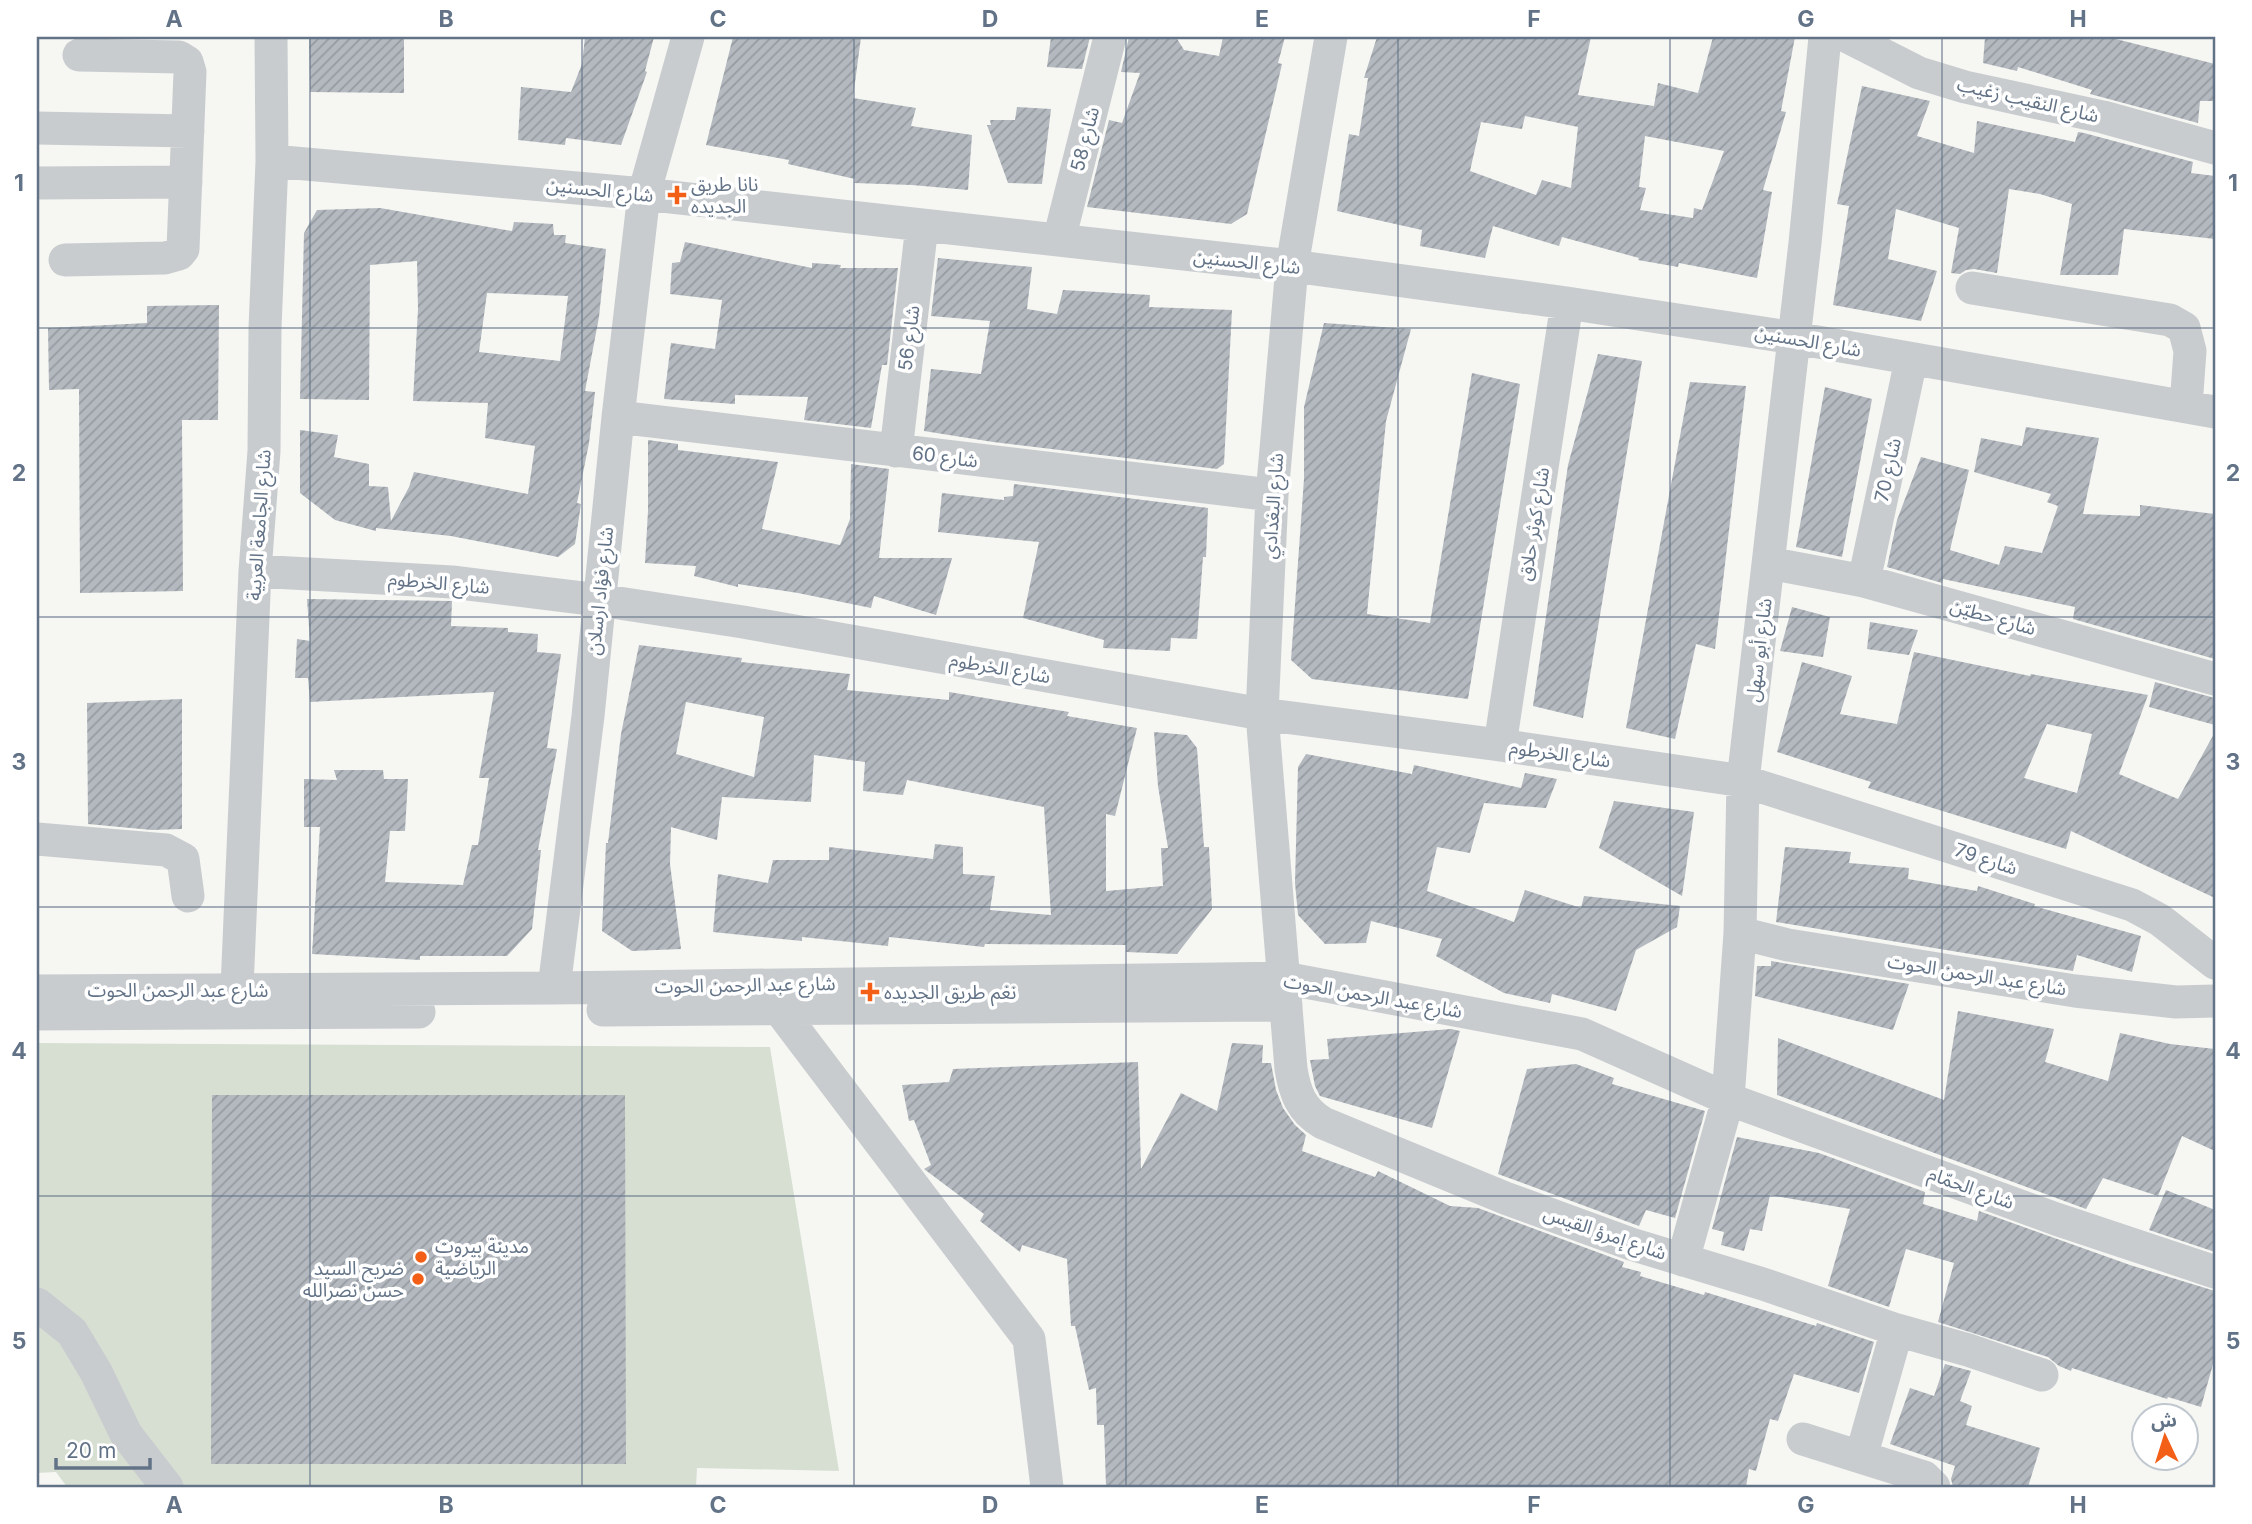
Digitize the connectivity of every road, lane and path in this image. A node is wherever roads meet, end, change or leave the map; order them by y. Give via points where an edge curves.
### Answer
1 (271, 37) edge
2 (688, 37) edge
3 (1110, 37) edge
4 (1331, 37) edge
5 (1825, 37) edge
6 (1848, 37) edge
7 (79, 55) dead end
8 (37, 128) edge
9 (188, 131) junction
10 (2215, 148) edge
11 (272, 161) junction
12 (37, 183) edge
13 (186, 183) junction
14 (644, 194) junction
15 (922, 225) junction
16 (1059, 240) junction
17 (65, 260) dead end
18 (1292, 266) junction
19 (1972, 288) dead end
20 (1567, 303) junction
21 (1795, 338) junction
22 (1911, 360) junction
23 (2201, 410) edge
24 (618, 417) junction
25 (896, 451) junction
26 (1272, 495) junction
27 (1769, 563) junction
28 (255, 570) junction
29 (1864, 581) junction
30 (599, 600) junction
31 (2215, 679) edge
32 (1262, 714) junction
33 (1500, 745) junction
34 (1743, 781) junction
35 (37, 839) edge
36 (188, 896) dead end
37 (1740, 933) junction
38 (2215, 963) edge
39 (554, 988) junction
40 (37, 991) edge
41 (1285, 992) junction
42 (770, 997) junction
43 (2215, 1000) edge
44 (236, 1001) junction
45 (37, 1014) edge
46 (1728, 1099) junction
47 (1683, 1260) junction
48 (2215, 1272) edge
49 (37, 1304) edge
50 (1897, 1330) junction
51 (2042, 1375) dead end
52 (1803, 1439) dead end
53 (1861, 1457) junction
54 (167, 1487) edge
55 (1047, 1487) edge
56 (1934, 1487) edge

1 - 11 street, شارع الجامعة العربية
2 - 14 street, شارع فؤاد ارسلان
3 - 16 street, شارع 58
4 - 18 street, شارع البغدادي
5 - 21 street, شارع أبو سهل
6 - 10 street, شارع النقيب زغيب via 1919,73 1965,87 2103,117
7 - 9 street via 179,57 187,62
8 - 9 street
9 - 13 street
11 - 14 street, شارع الحسنين
11 - 28 street, شارع الجامعة العربية via 264,452
12 - 13 street
13 - 17 street via 179,254
14 - 15 street, شارع الحسنين
14 - 24 street, شارع فؤاد ارسلان
15 - 16 street, شارع الحسنين
15 - 25 street, شارع 56
16 - 18 street, شارع الحسنين
18 - 20 street, شارع الحسنين
18 - 26 street, شارع البغدادي
19 - 23 street via 2170,320 2185,328
20 - 21 street, شارع الحسنين
20 - 33 street, شارع كوثر حلاق
21 - 22 street, شارع الحسنين
21 - 27 street, شارع أبو سهل
22 - 23 street, شارع الحسنين
22 - 29 street, شارع 70
24 - 25 street, شارع 60
24 - 30 street, شارع فؤاد ارسلان
25 - 26 street, شارع 60
26 - 32 street, شارع البغدادي
27 - 29 street, شارع حطيّن
27 - 34 street, شارع أبو سهل
28 - 30 street, شارع الخرطوم via 452,582
28 - 44 street, شارع الجامعة العربية
29 - 31 street, شارع حطيّن
30 - 32 street, شارع الخرطوم
30 - 39 street, شارع فؤاد ارسلان
32 - 33 street, شارع الخرطوم
32 - 41 street, شارع البغدادي
33 - 34 street, شارع الخرطوم
34 - 37 street, شارع أبو سهل
34 - 38 street, شارع 79 via 2132,905 2160,920
35 - 36 street via 166,850 183,859
37 - 43 street, شارع عبد الرحمن الحوت via 1788,945 2075,991 2176,1002
37 - 46 street, شارع أبو سهل
39 - 42 street, شارع عبد الرحمن الحوت
39 - 44 street, شارع عبد الرحمن الحوت
40 - 44 street, شارع عبد الرحمن الحوت
41 - 42 street, شارع عبد الرحمن الحوت
41 - 46 street, شارع عبد الرحمن الحوت via 1582,1034
41 - 47 street, شارع إمرؤ القيس via 1293,1084 1311,1116 1505,1198
42 - 44 street, شارع عبد الرحمن الحوت
42 - 55 street via 1029,1339
44 - 45 street, شارع عبد الرحمن الحوت
46 - 47 street, شارع أبو سهل
46 - 48 street, شارع الحمّام
47 - 50 street, شارع إمرؤ القيس
49 - 54 street via 72,1332 126,1434
50 - 51 street, شارع إمرؤ القيس
50 - 53 street
52 - 53 street
53 - 56 street via 1924,1477

